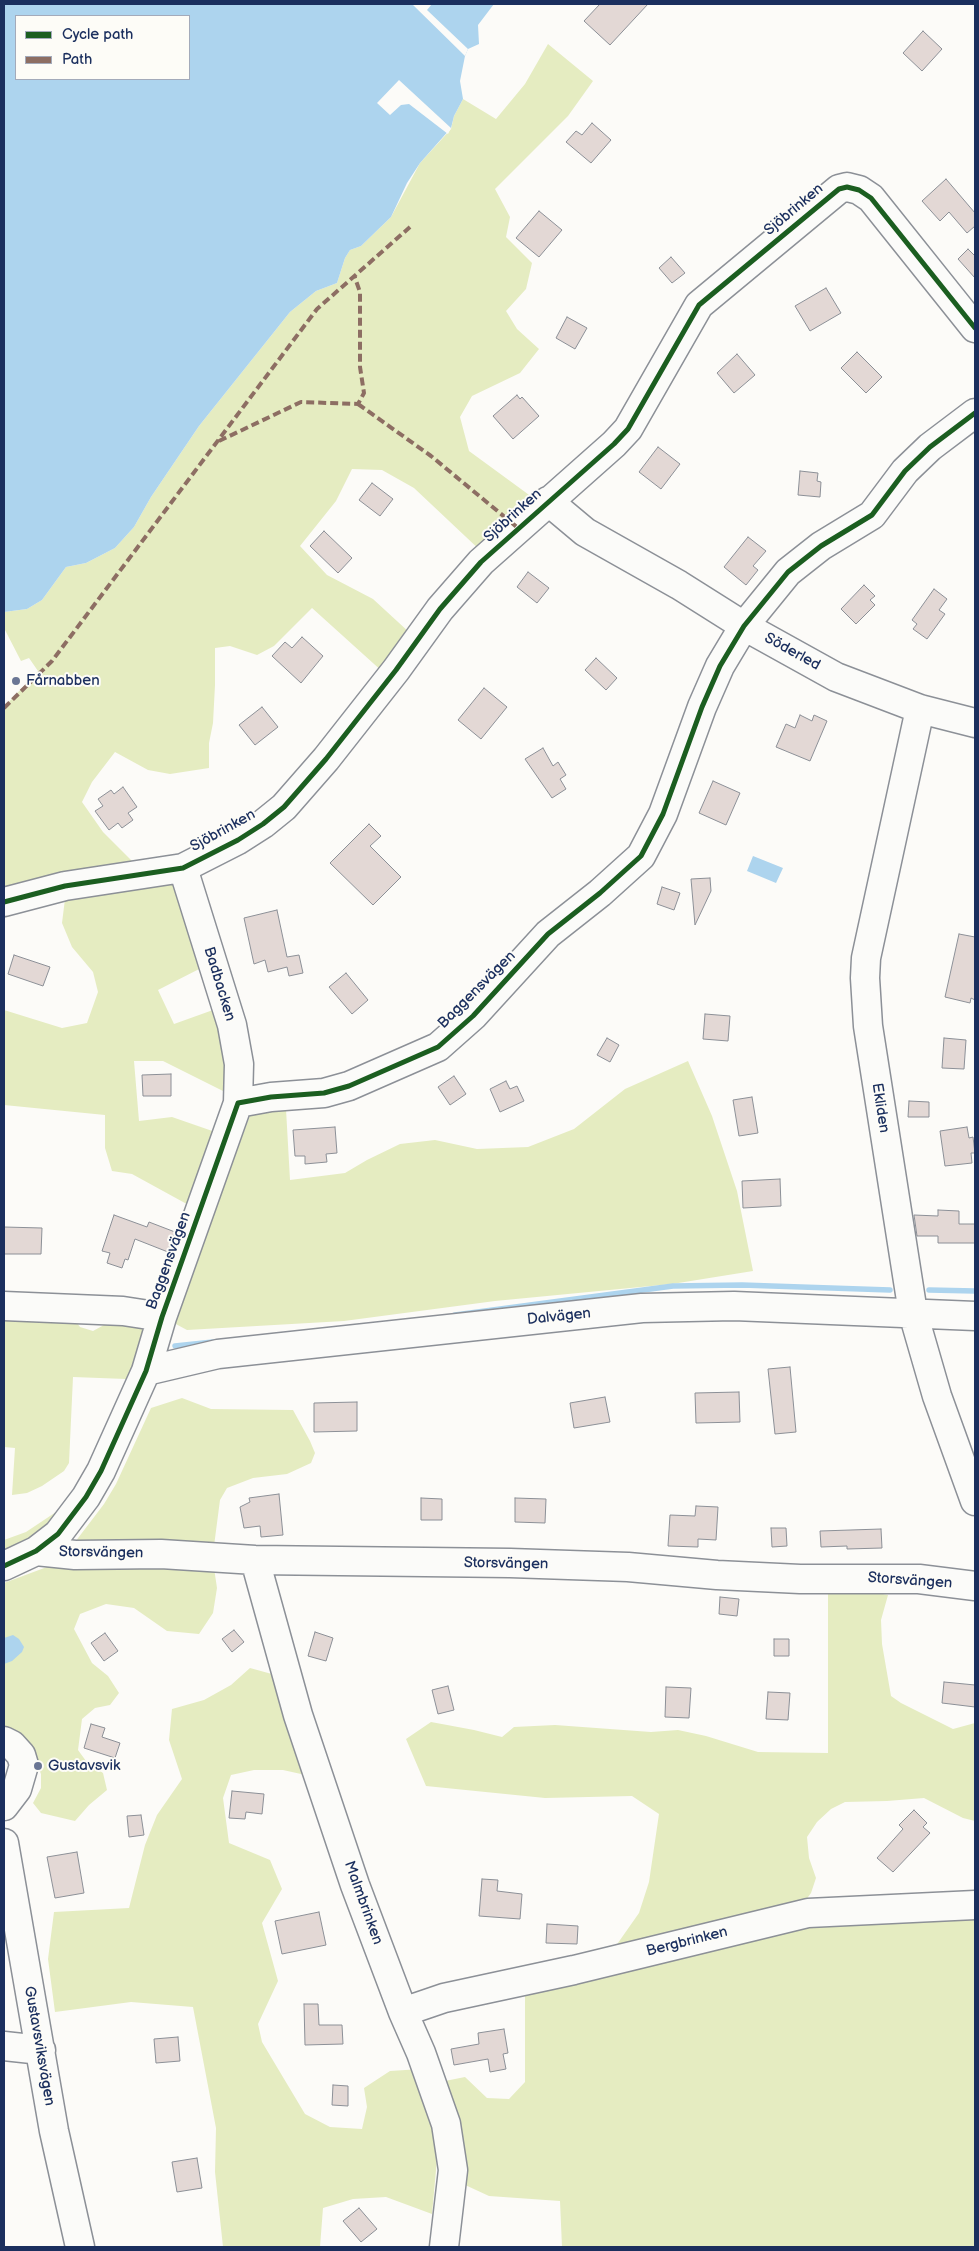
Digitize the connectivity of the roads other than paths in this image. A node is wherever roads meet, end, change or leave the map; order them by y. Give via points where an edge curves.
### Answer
1 (975, 328) edge
2 (975, 413) edge
3 (548, 501) junction
4 (744, 626) junction
5 (920, 709) junction
6 (975, 723) edge
7 (183, 868) junction
8 (4, 902) edge
9 (238, 1103) junction
10 (4, 1306) edge
11 (913, 1313) junction
12 (975, 1316) edge
13 (162, 1317) junction
14 (146, 1371) junction
15 (975, 1501) edge
16 (36, 1550) junction
17 (255, 1560) junction
18 (4, 1566) edge
19 (975, 1586) edge
20 (4, 1741) edge
21 (4, 1806) edge
22 (4, 1843) edge
23 (975, 1904) edge
24 (403, 2012) junction
25 (4, 2046) edge
26 (41, 2050) junction
27 (80, 2247) edge
28 (444, 2247) edge

1 - 3 street, Sjöbrinken via 871,198 859,190 839,189 699,305 628,429
2 - 4 street, Baggensvägen via 930,447 905,471 872,515 788,572
3 - 4 street, Söderled via 585,532
3 - 7 street, Sjöbrinken via 481,562 440,609 326,759 284,807 238,840
4 - 5 street, Söderled via 836,677
4 - 9 street, Baggensvägen via 720,666 663,814 641,856 548,934 473,1016 438,1046 349,1086 324,1093
5 - 6 street, Söderled
5 - 11 street, Ekliden via 866,958 865,978 875,1082
7 - 8 street, Sjöbrinken via 65,886
7 - 9 street, Badbacken via 232,1025 239,1064
9 - 13 street, Baggensvägen
10 - 13 street via 116,1310
11 - 12 street, Dalvägen
11 - 14 street, Dalvägen via 734,1306 642,1308 218,1354
11 - 15 street, Ekliden via 937,1396
13 - 14 street, Baggensvägen
14 - 16 street, Baggensvägen via 102,1471 58,1534
16 - 17 street, Storsvängen via 75,1555 161,1554
16 - 18 street, Baggensvägen
17 - 19 street, Storsvängen via 628,1567 791,1579 919,1579
17 - 24 street, Malmbrinken via 298,1715 355,1886
20 - 21 street via 12,1745 24,1765 17,1789
22 - 26 street, Gustavsviksvägen
23 - 24 street, Bergbrinken via 808,1913 444,1998
24 - 28 street, Malmbrinken via 446,2124 453,2170
25 - 26 street
26 - 27 street, Gustavsviksvägen via 54,2131

